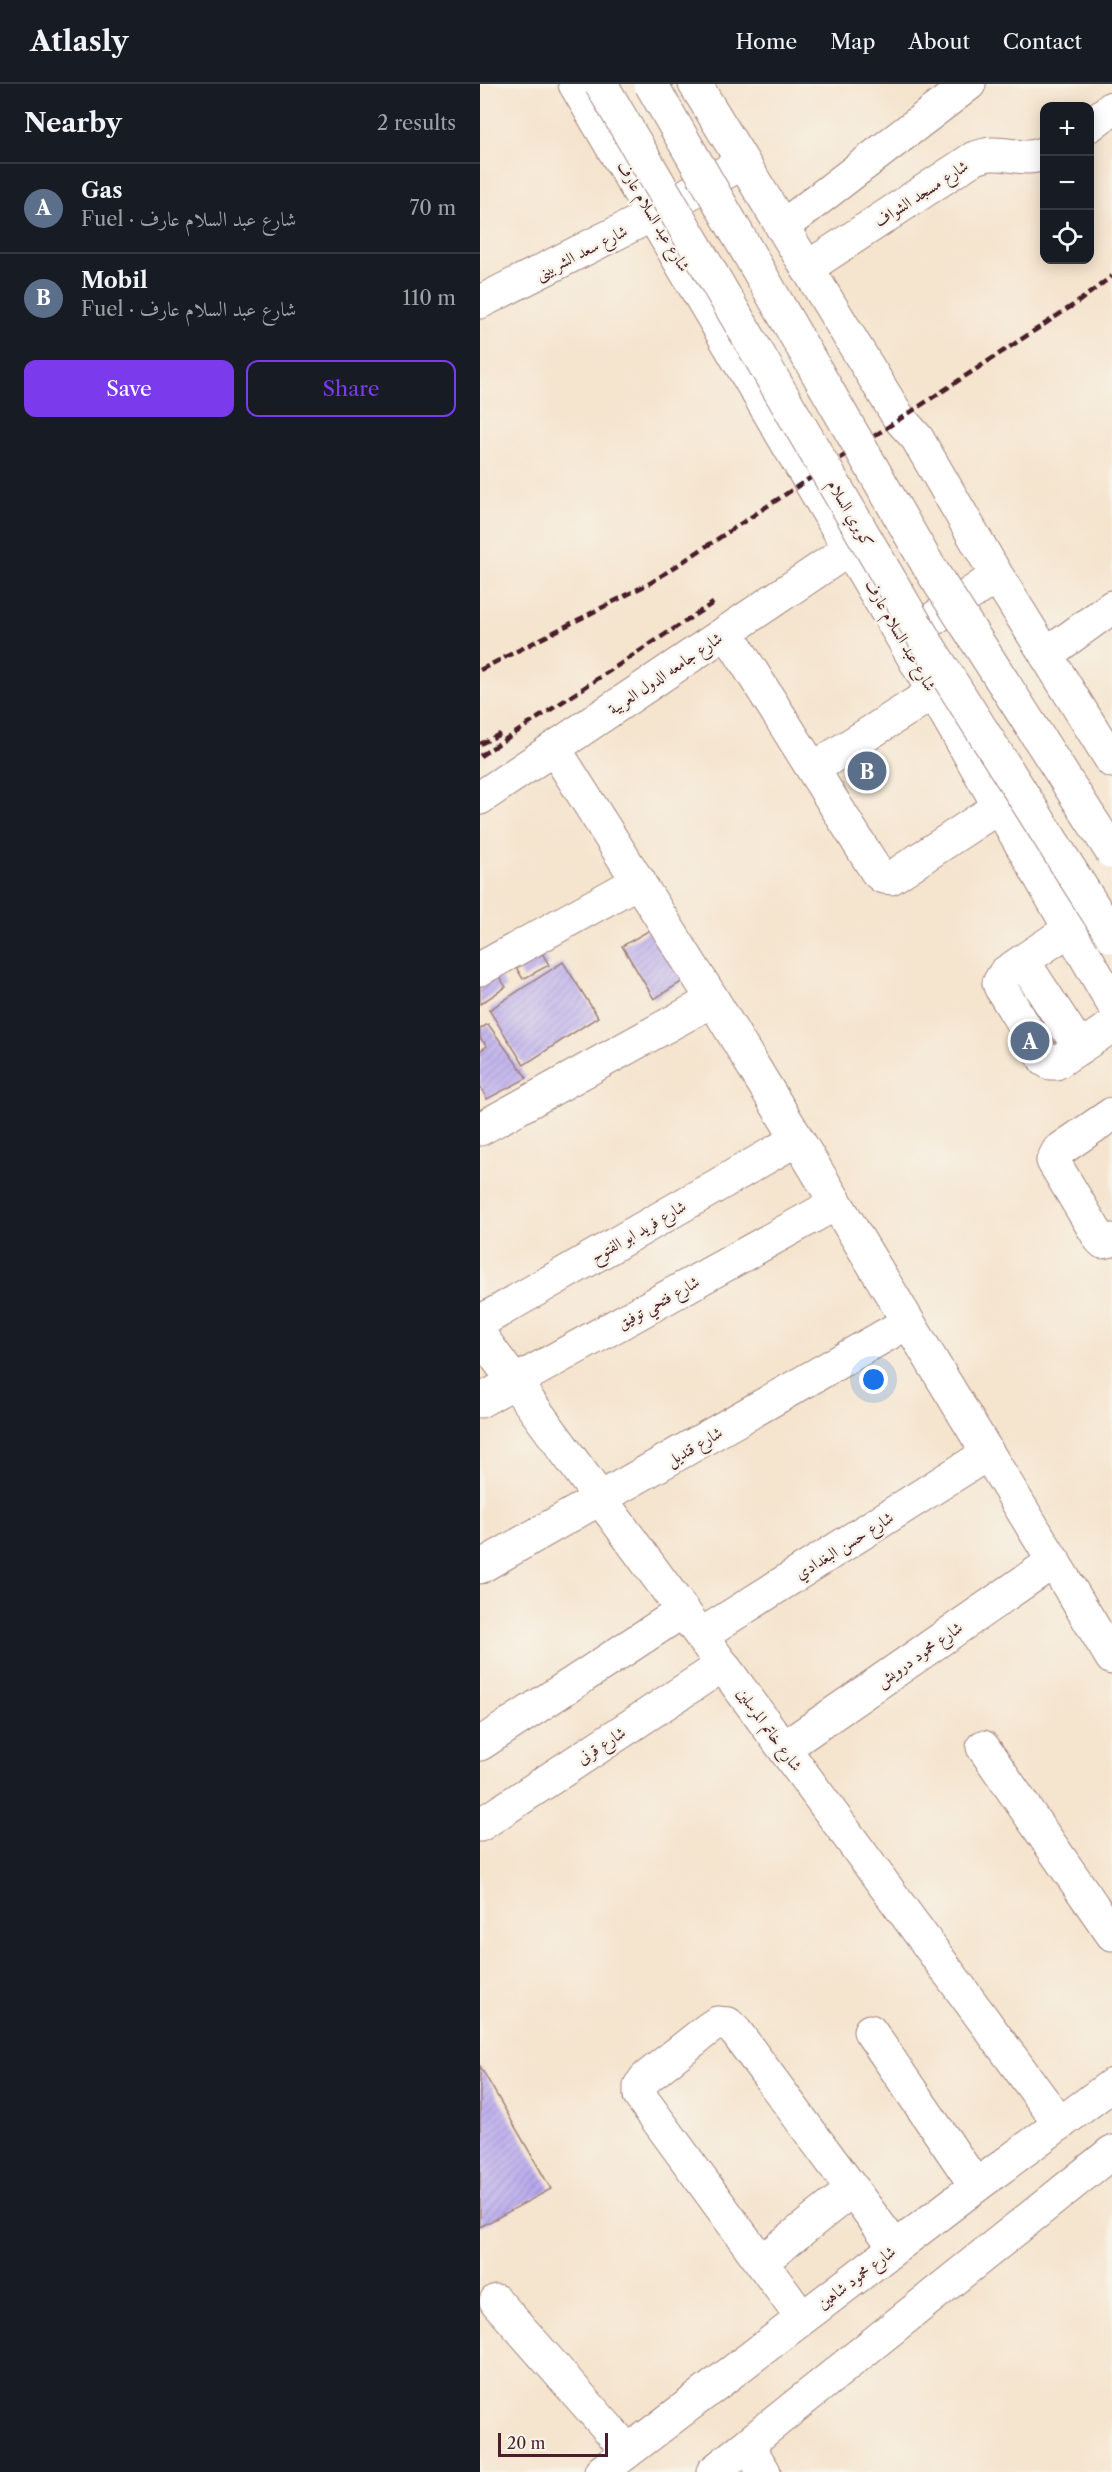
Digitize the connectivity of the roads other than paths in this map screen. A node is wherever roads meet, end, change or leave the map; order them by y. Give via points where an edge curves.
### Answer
1 (575, 84) edge
2 (601, 84) edge
3 (651, 84) edge
4 (695, 84) edge
5 (969, 84) edge
6 (1112, 108) edge
7 (1094, 121) edge
8 (1040, 155) edge
9 (742, 163) junction
10 (654, 214) junction
11 (782, 227) junction
12 (807, 268) junction
13 (480, 302) edge
14 (850, 548) junction
15 (997, 576) junction
16 (1112, 607) edge
17 (727, 632) junction
18 (903, 639) junction
19 (1046, 654) junction
20 (934, 692) junction
21 (554, 748) junction
22 (1112, 761) edge
23 (813, 769) junction
24 (480, 798) edge
25 (1000, 806) junction
26 (1112, 852) edge
27 (639, 881) junction
28 (1070, 929) junction
29 (1112, 936) edge
30 (480, 969) edge
31 (713, 1000) junction
32 (1112, 1002) edge
33 (1112, 1026) edge
34 (1110, 1122) edge
35 (480, 1129) edge
36 (796, 1140) junction
37 (836, 1204) junction
38 (1112, 1240) edge
39 (480, 1322) edge
40 (907, 1323) junction
41 (480, 1335) edge
42 (515, 1382) junction
43 (480, 1401) edge
44 (987, 1454) junction
45 (601, 1500) junction
46 (1054, 1561) junction
47 (480, 1567) edge
48 (692, 1623) junction
49 (1112, 1658) edge
50 (723, 1665) junction
51 (480, 1744) edge
52 (983, 1746) dead end
53 (784, 1748) junction
54 (480, 1825) edge
55 (1112, 1934) edge
56 (870, 2031) dead end
57 (1112, 2085) edge
58 (1060, 2124) junction
59 (1112, 2152) edge
60 (976, 2186) junction
61 (853, 2189) junction
62 (895, 2247) junction
63 (761, 2262) junction
64 (496, 2301) dead end
65 (802, 2318) junction
66 (628, 2451) junction
67 (756, 2459) edge
68 (601, 2472) edge
69 (713, 2472) edge

1 - 10 street, شارع عبد السلام عارف
2 - 29 street, كوبري السلام, bridge via 926,642
3 - 26 street, bridge via 928,565
4 - 9 street
5 - 11 street
6 - 7 street
8 - 12 street, شارع مسجد الشواف via 1023,158 991,154 974,158
9 - 10 street, شارع سعد الشربينى
9 - 11 street
10 - 13 street, شارع سعد الشربينى
10 - 14 street, شارع عبد السلام عارف
11 - 12 street
12 - 15 street via 899,418 917,438
14 - 17 street, شارع جامعه الدول العربية
14 - 18 street, شارع عبد السلام عارف
15 - 18 street
15 - 19 street
16 - 19 street
17 - 21 street, شارع جامعه الدول العربية
17 - 23 street
18 - 20 street, شارع عبد السلام عارف
19 - 22 street
20 - 23 street
20 - 25 street, شارع عبد السلام عارف
21 - 24 street, شارع جامعه الدول العربية
21 - 27 street
23 - 25 street via 883,878 891,878
25 - 28 street, شارع عبد السلام عارف
27 - 30 street
27 - 31 street
28 - 32 street, شارع عبد السلام عارف
28 - 33 street via 1005,974 999,983 1050,1063 1056,1063
31 - 35 street
31 - 36 street
34 - 38 street via 1058,1151 1053,1161 1100,1239
36 - 37 street
36 - 39 street, شارع فريد ابو الفتوح
37 - 40 street
37 - 42 street, شارع فتحي توفيق
40 - 44 street
40 - 45 street, شارع قنديل
41 - 42 street, شارع خاتم المرسلين
42 - 43 street, شارع فتحي توفيق
42 - 45 street, شارع خاتم المرسلين
44 - 46 street
44 - 48 street, شارع حسن البغدادي
45 - 47 street, شارع قنديل
45 - 48 street, شارع خاتم المرسلين
46 - 49 street
46 - 53 street, شارع محمود درويش
48 - 50 street, شارع خاتم المرسلين
48 - 51 street, شارع حسن البغدادي
50 - 53 street, شارع خاتم المرسلين
50 - 54 street, شارع قرنى
52 - 55 street
53 - 58 street, شارع خاتم المرسلين
56 - 60 street
57 - 58 street, شارع محمود شاهين
58 - 60 street, شارع محمود شاهين
59 - 67 street
60 - 62 street, شارع محمود شاهين
61 - 62 street
61 - 63 street
61 - 63 street via 728,2024 717,2023 646,2078 640,2086 640,2096
62 - 65 street, شارع محمود شاهين
63 - 65 street
64 - 66 street
65 - 66 street, شارع محمود شاهين
66 - 68 street, شارع محمود شاهين
67 - 69 street

